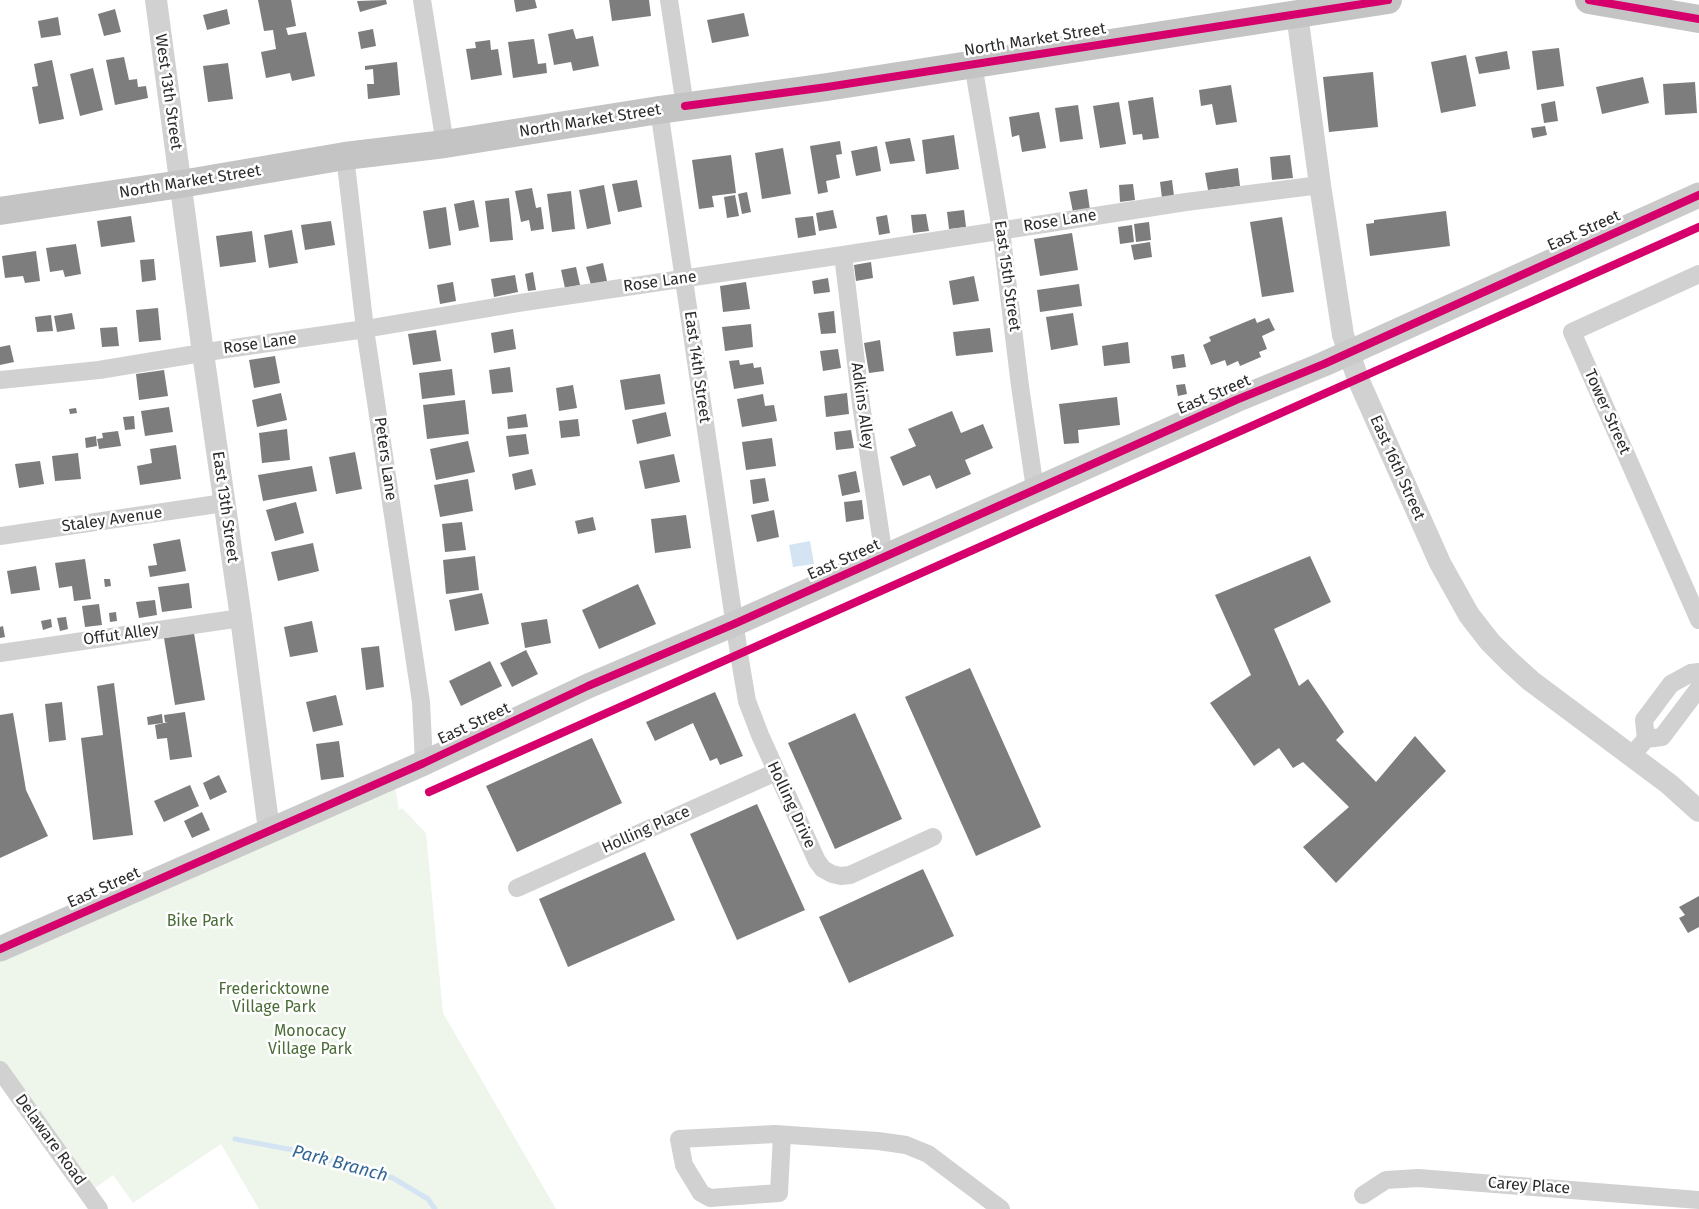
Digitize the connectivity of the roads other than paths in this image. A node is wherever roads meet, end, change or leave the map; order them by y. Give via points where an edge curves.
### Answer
1 (156, 0) edge
2 (422, 0) edge
3 (669, 0) edge
4 (1388, 0) edge
5 (1590, 0) edge
6 (1297, 14) junction
7 (1699, 19) edge
8 (974, 64) junction
9 (672, 108) junction
10 (445, 144) junction
11 (345, 156) junction
12 (181, 184) junction
13 (1320, 186) junction
14 (1699, 195) edge
15 (0, 211) edge
16 (1001, 230) junction
17 (843, 255) junction
18 (1699, 274) edge
19 (684, 278) junction
20 (365, 329) junction
21 (203, 353) junction
22 (1348, 353) junction
23 (0, 380) edge
24 (1035, 489) junction
25 (224, 503) junction
26 (0, 536) edge
27 (884, 557) junction
28 (241, 618) junction
29 (1699, 620) edge
30 (734, 624) junction
31 (0, 653) edge
32 (1699, 672) edge
33 (1699, 688) edge
34 (1646, 739) junction
35 (1631, 756) junction
36 (424, 762) junction
37 (776, 772) junction
38 (1699, 811) edge
39 (268, 830) junction
40 (933, 837) dead end
41 (517, 888) dead end
42 (0, 949) edge
43 (0, 1070) edge
44 (782, 1134) junction
45 (1363, 1195) dead end
46 (1699, 1200) edge
47 (99, 1209) edge
48 (1001, 1209) edge

1 - 12 street, West 13th Street
2 - 10 street
3 - 9 street, East 14th Street
4 - 6 main road, North Market Street
5 - 7 main road
6 - 8 main road, North Market Street
6 - 13 street, East 16th Street
8 - 9 main road, North Market Street
8 - 16 street, East 15th Street
9 - 10 main road, North Market Street
9 - 19 street, East 14th Street
10 - 11 main road, North Market Street
11 - 12 main road, North Market Street
11 - 20 street, Peters Lane
12 - 15 main road, North Market Street
12 - 21 street, East 13th Street
13 - 16 street, Rose Lane
13 - 22 street, East 16th Street
14 - 22 main road, East Street
16 - 17 street, Rose Lane
16 - 24 street, East 15th Street
17 - 19 street, Rose Lane
17 - 27 street, Adkins Alley
18 - 29 street, Tower Street via 1572,332
19 - 20 street, Rose Lane
19 - 30 street, East 14th Street
20 - 21 street, Rose Lane
20 - 36 street, Peters Lane via 421,702
21 - 23 street, Rose Lane via 99,370
21 - 25 street, East 13th Street
22 - 24 main road, East Street
22 - 35 street, East 16th Street via 1415,510 1453,590 1469,615 1490,642 1531,680
24 - 27 main road, East Street
25 - 26 street, Staley Avenue
25 - 28 street, East 13th Street
27 - 30 main road, East Street
28 - 31 street, Offut Alley
28 - 39 street, East 13th Street
30 - 36 main road, East Street via 588,686
30 - 37 street, Holling Drive via 747,701
32 - 34 street via 1671,684 1666,690 1644,720
33 - 34 street via 1662,737
34 - 35 street
35 - 38 street, East 16th Street
36 - 39 main road, East Street
37 - 40 street, Holling Drive via 817,861 832,874 850,875
37 - 41 street, Holling Place
39 - 42 main road, East Street
43 - 47 street, Delaware Road
44 - 44 street via 775,1134 679,1139 684,1165 701,1193 710,1198 779,1192
44 - 48 street via 906,1145 928,1154
45 - 46 street, Carey Place via 1386,1180 1418,1178

